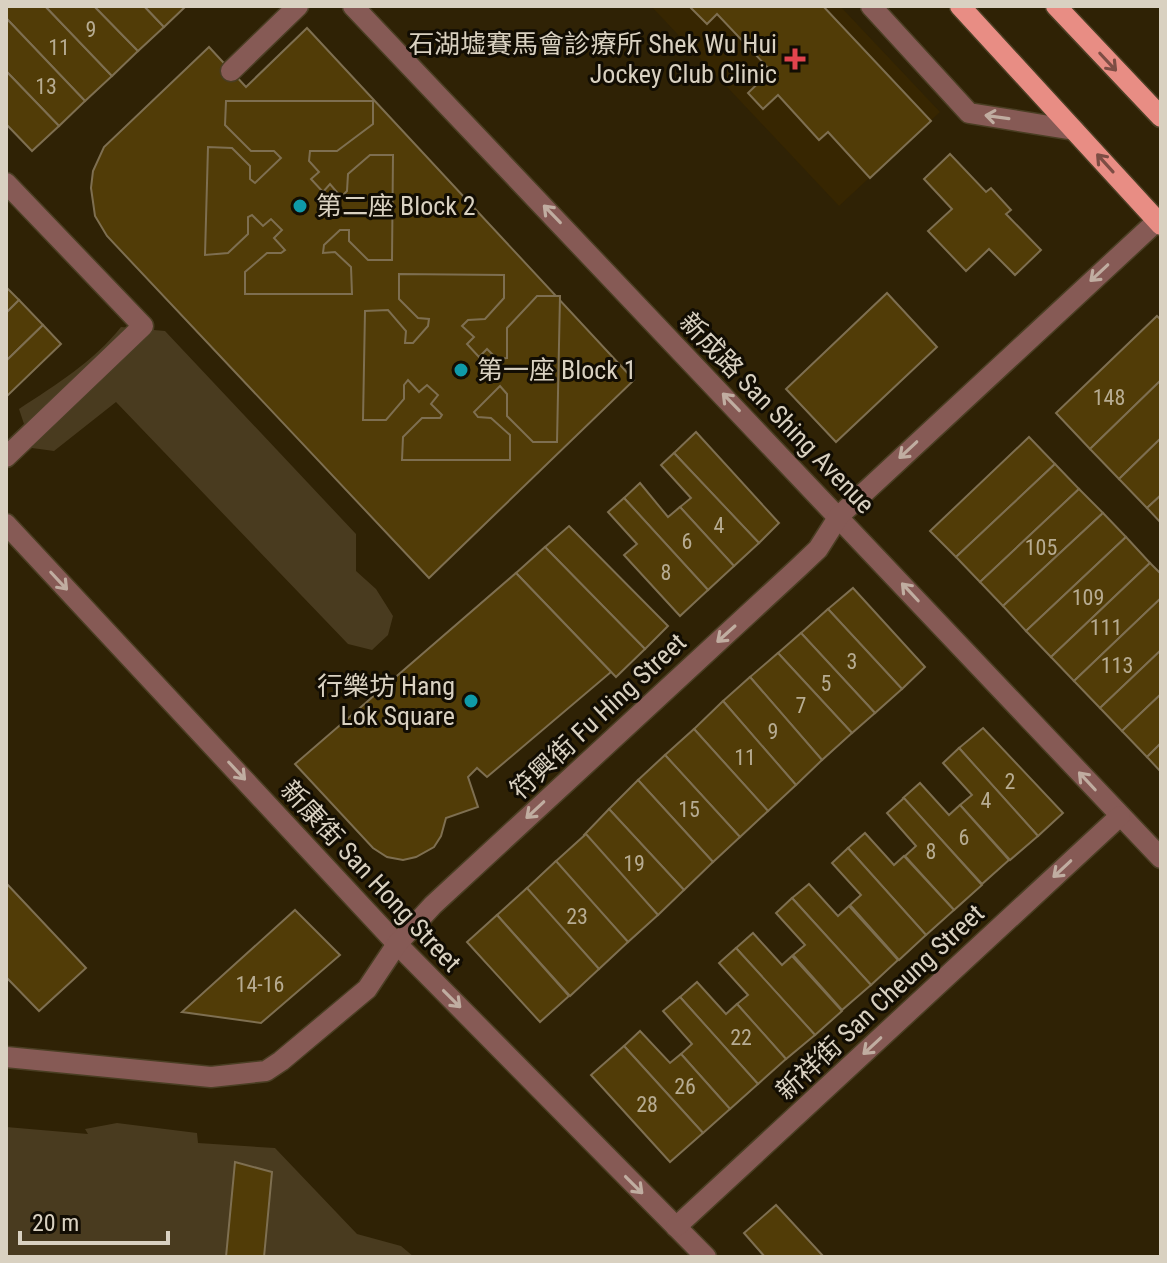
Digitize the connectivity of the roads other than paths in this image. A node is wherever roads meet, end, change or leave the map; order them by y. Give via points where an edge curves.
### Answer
1 (298, 6) edge
2 (353, 6) edge
3 (871, 6) edge
4 (960, 6) edge
5 (1056, 6) edge
6 (231, 71) dead end
7 (1161, 117) edge
8 (1074, 130) junction
9 (6, 183) edge
10 (1159, 223) edge
11 (6, 457) edge
12 (839, 516) junction
13 (6, 524) edge
14 (1120, 816) junction
15 (1161, 858) edge
16 (397, 944) junction
17 (6, 1057) edge
18 (676, 1227) junction
19 (706, 1257) edge

1 - 6 street
12 -> 2 street, 新成路 San Shing Avenue
8 -> 3 street via 969,113
4 - 8 main road
5 -> 7 main road
10 -> 8 main road
9 - 11 street via 143,326
10 -> 12 street, 符興街 Fu Hing Street
14 -> 12 street, 新成路 San Shing Avenue
12 -> 16 street, 符興街 Fu Hing Street via 818,549
13 -> 16 street, 新康街 San Hong Street
14 - 15 street, 新成路 San Shing Avenue
14 -> 18 street, 新祥街 San Cheung Street
16 - 17 street, 符興街 Fu Hing Street via 367,989 266,1071 211,1077
16 -> 18 street, 新康街 San Hong Street
18 - 19 street, 新康街 San Hong Street

